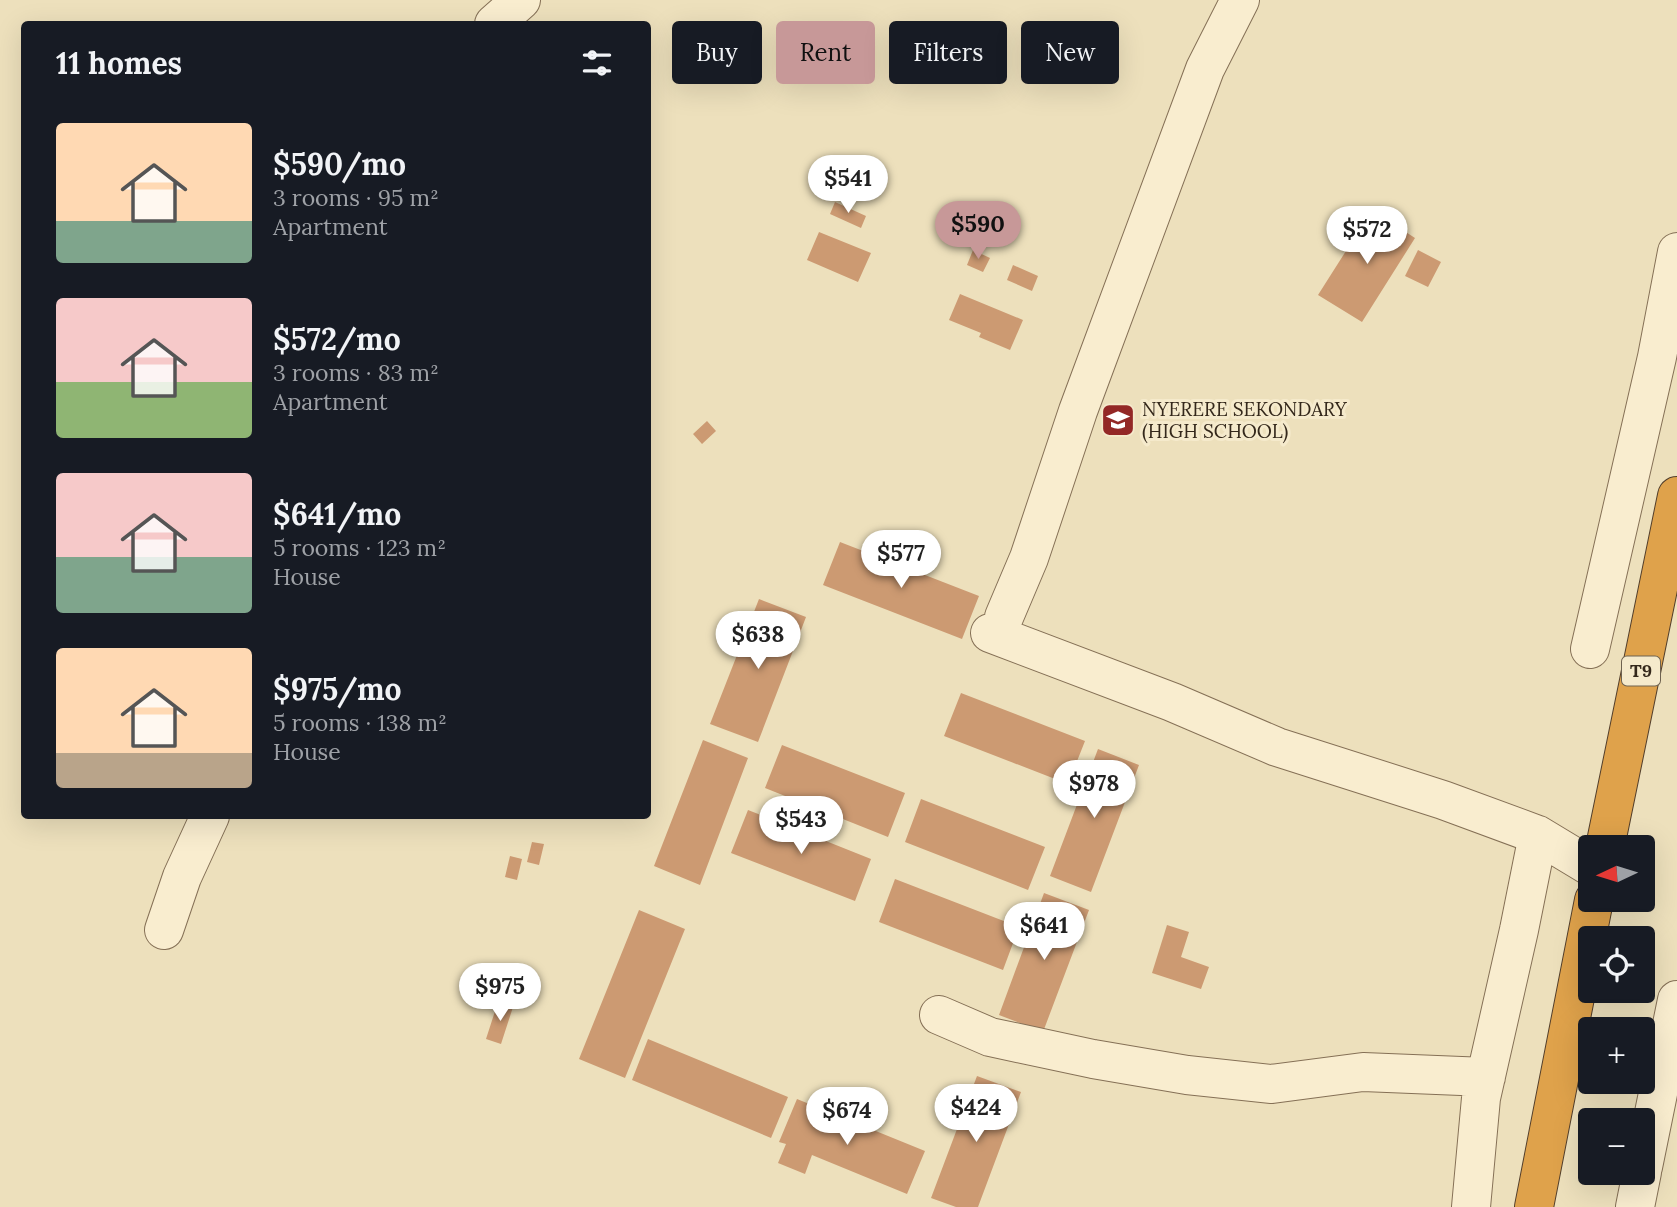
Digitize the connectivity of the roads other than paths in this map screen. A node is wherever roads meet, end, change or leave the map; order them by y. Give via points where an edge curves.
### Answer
1 (522, 0) edge
2 (1240, 0) edge
3 (498, 21) edge
4 (1677, 252) edge
5 (1677, 496) edge
6 (1590, 649) dead end
7 (209, 819) edge
8 (1538, 835) junction
9 (1607, 835) edge
10 (1578, 859) edge
11 (1592, 912) edge
12 (164, 930) dead end
13 (1677, 1000) edge
14 (939, 1015) dead end
15 (1486, 1077) junction
16 (1655, 1108) edge
17 (1639, 1185) edge
18 (1471, 1207) edge
19 (1534, 1207) edge
20 (1635, 1207) edge

1 - 3 street
2 - 8 street via 1205,68 1078,411 1030,558 997,625 1277,747
4 - 6 street
5 - 9 highway, T9
7 - 12 street
8 - 10 street
8 - 15 street
11 - 19 highway
13 - 16 street
14 - 15 street via 990,1037 1187,1075 1272,1084 1363,1072
15 - 18 street
17 - 20 street

